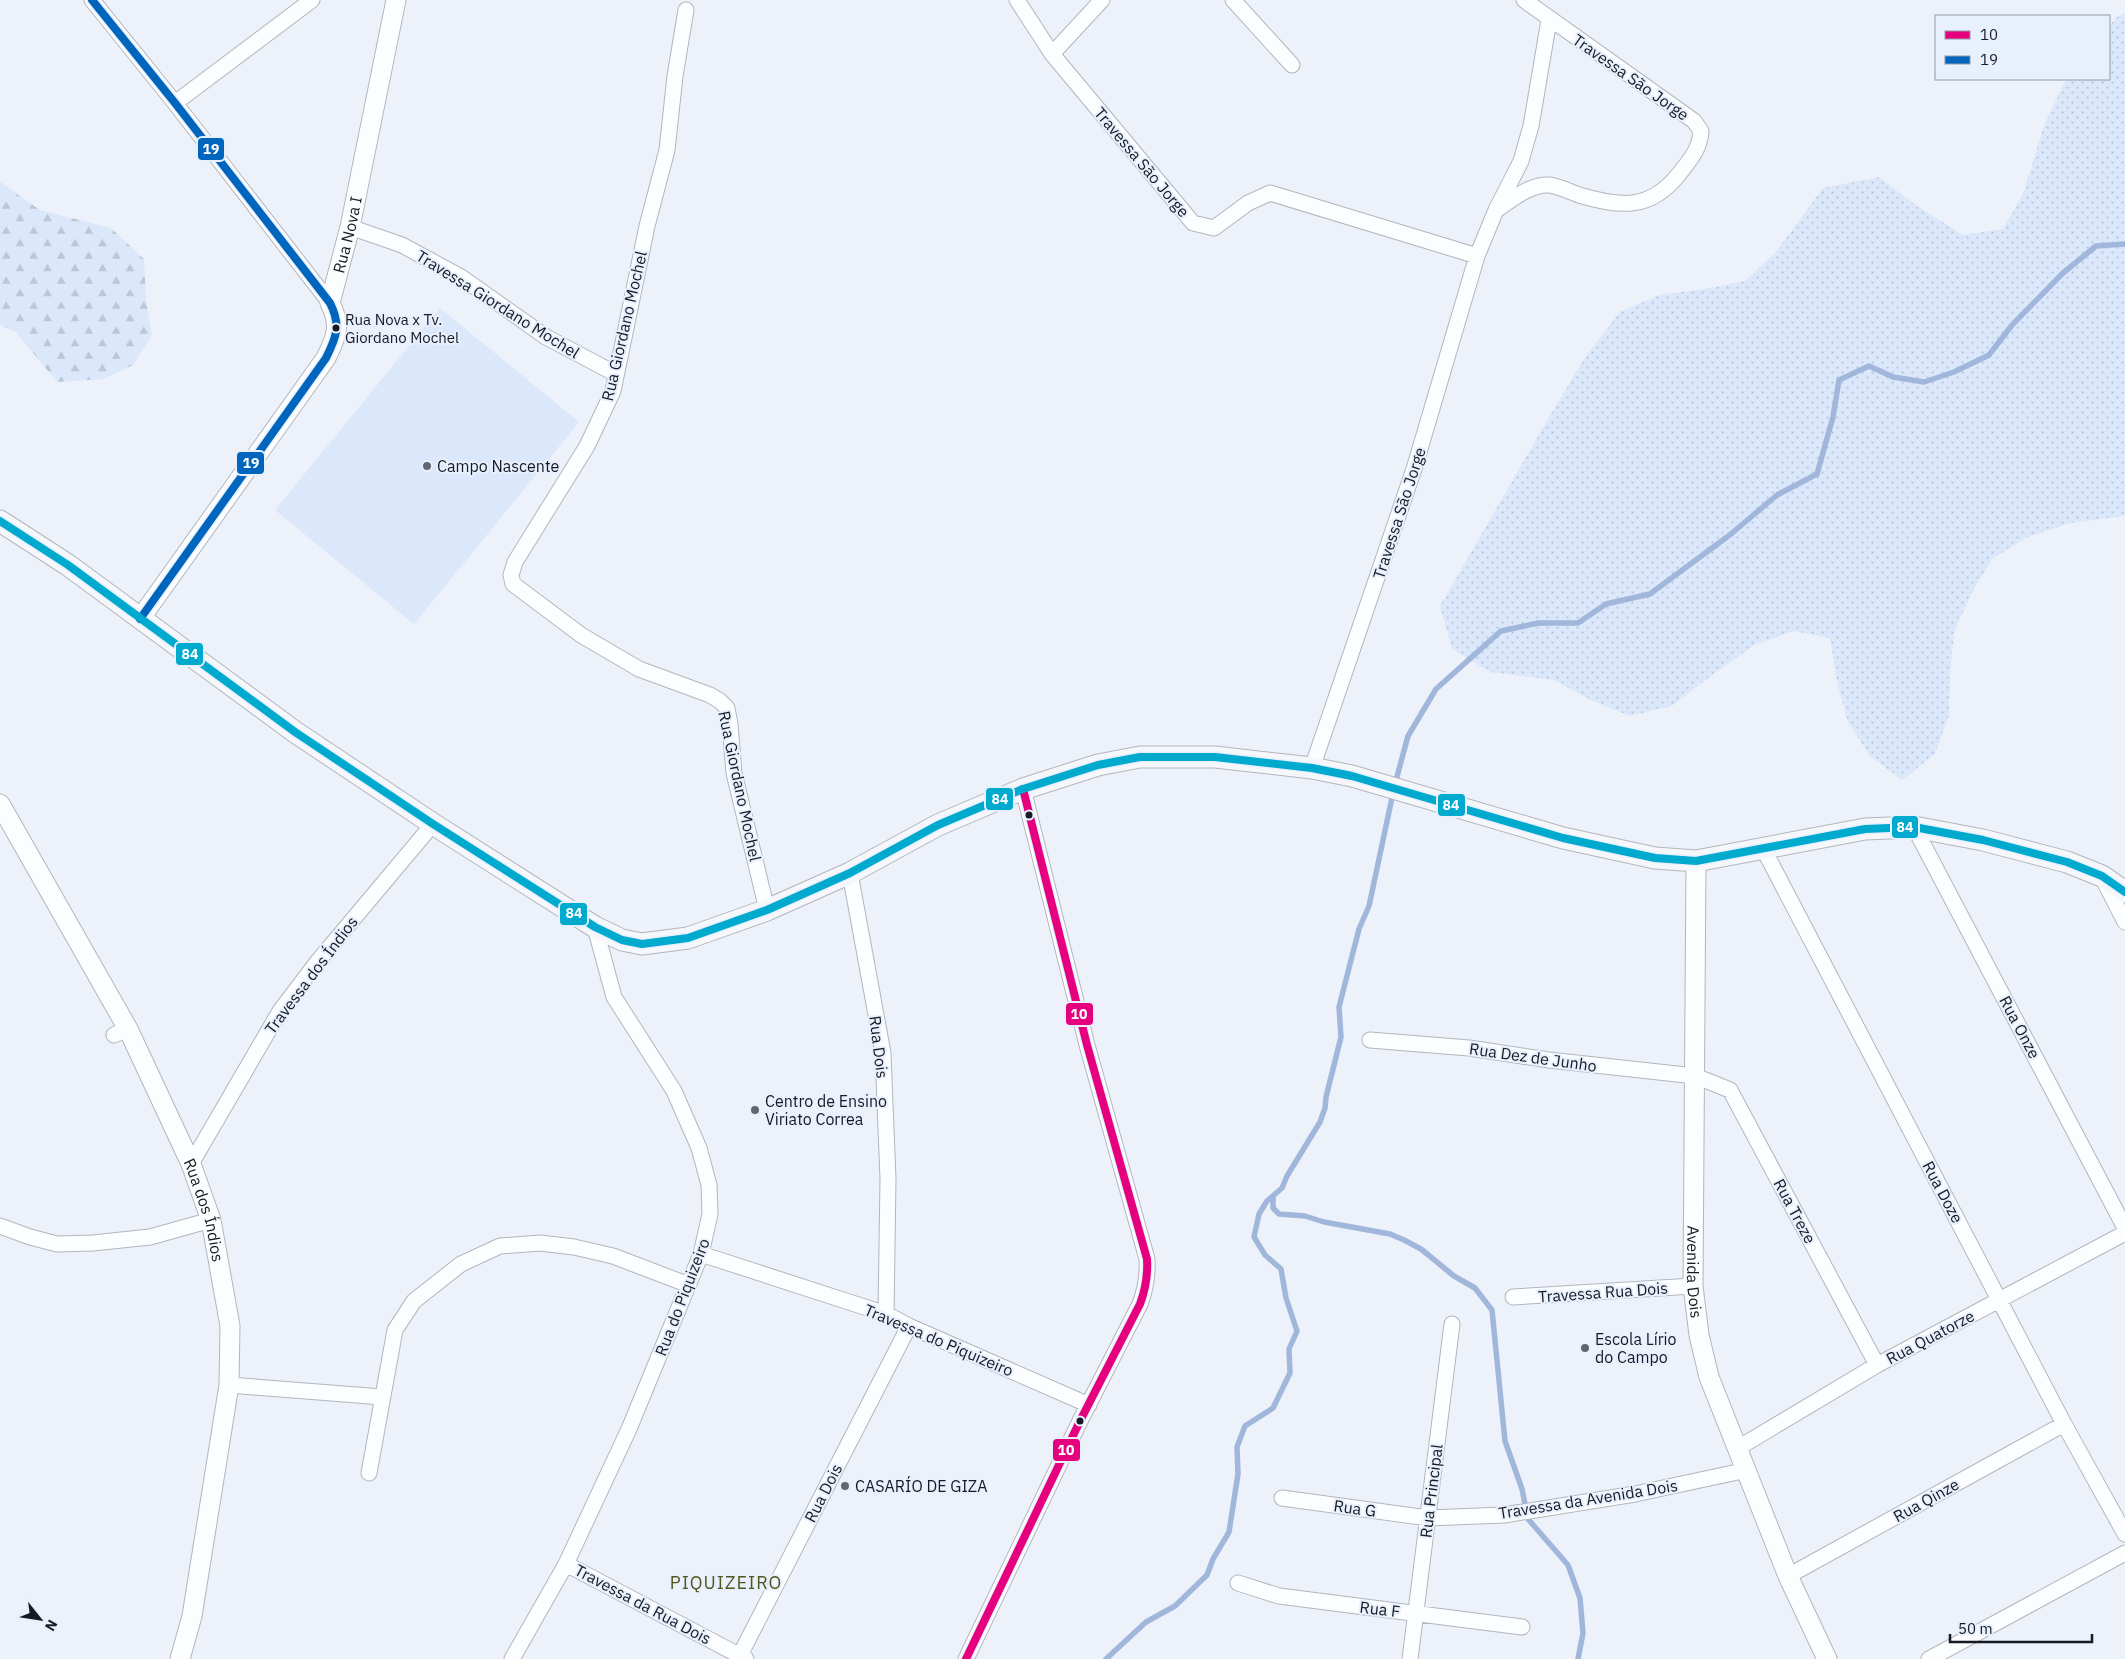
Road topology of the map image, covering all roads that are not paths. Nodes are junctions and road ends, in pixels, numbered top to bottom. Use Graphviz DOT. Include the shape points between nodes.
graph roads {
  1 [pos="92,0"];
  2 [pos="312,0"];
  3 [pos="396,0"];
  4 [pos="1017,0"];
  5 [pos="1102,0"];
  6 [pos="1234,0"];
  7 [pos="1528,1"];
  8 [pos="686,10"];
  9 [pos="1549,20"];
  10 [pos="1052,54"];
  11 [pos="1292,65"];
  12 [pos="175,102"];
  13 [pos="1496,210"];
  14 [pos="350,227"];
  15 [pos="1477,256"];
  16 [pos="330,303"];
  17 [pos="616,374"];
  18 [pos="0,521"];
  19 [pos="140,619"];
  20 [pos="1312,768"];
  21 [pos="1024,789"];
  22 [pos="0,804"];
  23 [pos="433,824"];
  24 [pos="1914,828"];
  25 [pos="1762,848"];
  26 [pos="1696,861"];
  27 [pos="850,873"];
  28 [pos="2102,876"];
  29 [pos="2125,892"];
  30 [pos="767,910"];
  31 [pos="2125,922"];
  32 [pos="594,927"];
  33 [pos="1370,1040"];
  34 [pos="1695,1076"];
  35 [pos="191,1164"];
  36 [pos="211,1220"];
  37 [pos="0,1226"];
  38 [pos="2125,1228"];
  39 [pos="2125,1233"];
  40 [pos="701,1254"];
  41 [pos="689,1285"];
  42 [pos="1693,1286"];
  43 [pos="1513,1297"];
  44 [pos="1999,1300"];
  45 [pos="886,1314"];
  46 [pos="1452,1324"];
  47 [pos="909,1326"];
  48 [pos="1878,1365"];
  49 [pos="229,1385"];
  50 [pos="382,1398"];
  51 [pos="1089,1405"];
  52 [pos="2064,1424"];
  53 [pos="1738,1448"];
  54 [pos="1746,1470"];
  55 [pos="369,1473"];
  56 [pos="1282,1498"];
  57 [pos="1428,1518"];
  58 [pos="2125,1534"];
  59 [pos="2125,1554"];
  60 [pos="566,1564"];
  61 [pos="1788,1576"];
  62 [pos="1238,1583"];
  63 [pos="1417,1614"];
  64 [pos="1522,1627"];
  65 [pos="741,1658"];
  66 [pos="180,1659"];
  67 [pos="512,1659"];
  68 [pos="966,1659"];
  69 [pos="1410,1659"];
  70 [pos="1827,1659"];
  71 [pos="1929,1659"];
  1 -- 12 [label="street"];
  2 -- 12 [label="street"];
  3 -- 14 [label="street, Rua Nova I"];
  4 -- 10 [label="street, Travessa São Jorge"];
  5 -- 10 [label="street"];
  6 -- 11 [label="street"];
  7 -- 9 [label="street, Travessa São Jorge"];
  8 -- 17 [label="street, Rua Giordano Mochel" via="667,150 647,226"];
  9 -- 13 [label="street, Travessa São Jorge" via="1531,126 1520,160"];
  9 -- 13 [label="street, Travessa São Jorge" via="1694,121 1701,131 1700,144 1664,190 1630,204 1611,204 1549,185 1531,189"];
  10 -- 15 [label="street, Travessa São Jorge" via="1193,223 1214,228 1248,203 1270,192"];
  12 -- 16 [label="street"];
  13 -- 15 [label="street, Travessa São Jorge"];
  14 -- 16 [label="street, Rua Nova I"];
  14 -- 17 [label="street, Travessa Giordano Mochel" via="402,245 461,277 546,337"];
  15 -- 20 [label="street, Travessa São Jorge" via="1414,469"];
  16 -- 19 [label="street" via="338,328 326,358"];
  17 -- 30 [label="street, Rua Giordano Mochel" via="613,391 587,446 515,562 511,575 513,584 581,635 640,669 710,695 727,708 734,773"];
  18 -- 19 [label="main road" via="68,565"];
  19 -- 23 [label="main road" via="295,732"];
  20 -- 21 [label="main road" via="1215,757 1140,757 1098,765"];
  20 -- 26 [label="main road" via="1572,840 1655,858"];
  21 -- 27 [label="main road" via="938,825"];
  21 -- 51 [label="street" via="1087,1045 1147,1258 1145,1291"];
  22 -- 35 [label="street, Rua dos Índios"];
  23 -- 32 [label="main road"];
  23 -- 35 [label="street, Travessa dos Índios" via="324,953 280,1011"];
  24 -- 25 [label="main road" via="1865,829"];
  24 -- 28 [label="main road" via="1984,840 2067,862"];
  24 -- 38 [label="street, Rua Onze"];
  25 -- 26 [label="main road"];
  25 -- 44 [label="street, Rua Doze"];
  26 -- 34 [label="street, Avenida Dois"];
  27 -- 30 [label="main road"];
  27 -- 45 [label="street, Rua Dois" via="883,1053 888,1180"];
  28 -- 29 [label="main road"];
  28 -- 31 [label="street"];
  30 -- 32 [label="main road" via="688,938 664,942 642,944 622,940"];
  32 -- 40 [label="street, Rua do Piquizeiro" via="614,997 674,1091 699,1148 709,1185 710,1214"];
  33 -- 34 [label="street, Rua Dez de Junho" via="1470,1048"];
  34 -- 42 [label="street, Avenida Dois"];
  34 -- 48 [label="street, Rua Treze" via="1730,1090"];
  35 -- 36 [label="street, Rua dos Índios"];
  36 -- 37 [label="street" via="150,1237 58,1244"];
  36 -- 49 [label="street, Rua dos Índios" via="230,1326"];
  39 -- 44 [label="street, Rua Quatorze"];
  40 -- 41 [label="street, Rua do Piquizeiro"];
  40 -- 45 [label="street, Travessa do Piquizeiro"];
  41 -- 50 [label="street" via="613,1256 574,1247 540,1243 500,1246 461,1264 414,1301 395,1330"];
  41 -- 60 [label="street, Rua do Piquizeiro" via="629,1429"];
  42 -- 43 [label="street, Travessa Rua Dois"];
  42 -- 53 [label="street, Avenida Dois" via="1703,1358"];
  44 -- 48 [label="street, Rua Quatorze"];
  44 -- 52 [label="street, Rua Doze"];
  45 -- 47 [label="street, Travessa do Piquizeiro"];
  46 -- 57 [label="street, Rua Principal"];
  47 -- 51 [label="street, Travessa do Piquizeiro"];
  47 -- 65 [label="street, Rua Dois"];
  48 -- 53 [label="street, Rua Quatorze"];
  49 -- 50 [label="street"];
  49 -- 66 [label="street, Rua dos Índios" via="192,1616"];
  50 -- 55 [label="street"];
  51 -- 68 [label="street"];
  52 -- 58 [label="street, Rua Doze"];
  52 -- 61 [label="street, Rua Qinze"];
  53 -- 54 [label="street, Avenida Dois"];
  54 -- 57 [label="street, Travessa da Avenida Dois" via="1635,1494 1514,1513"];
  54 -- 61 [label="street, Avenida Dois"];
  56 -- 57 [label="street, Rua G"];
  57 -- 63 [label="street, Rua Principal"];
  59 -- 71 [label="street"];
  60 -- 65 [label="street, Travessa da Rua Dois"];
  60 -- 67 [label="street, Rua do Piquizeiro"];
  61 -- 70 [label="street, Avenida Dois"];
  62 -- 63 [label="street, Rua F" via="1279,1596"];
  63 -- 64 [label="street, Rua F"];
  63 -- 69 [label="street, Rua Principal"];
}
